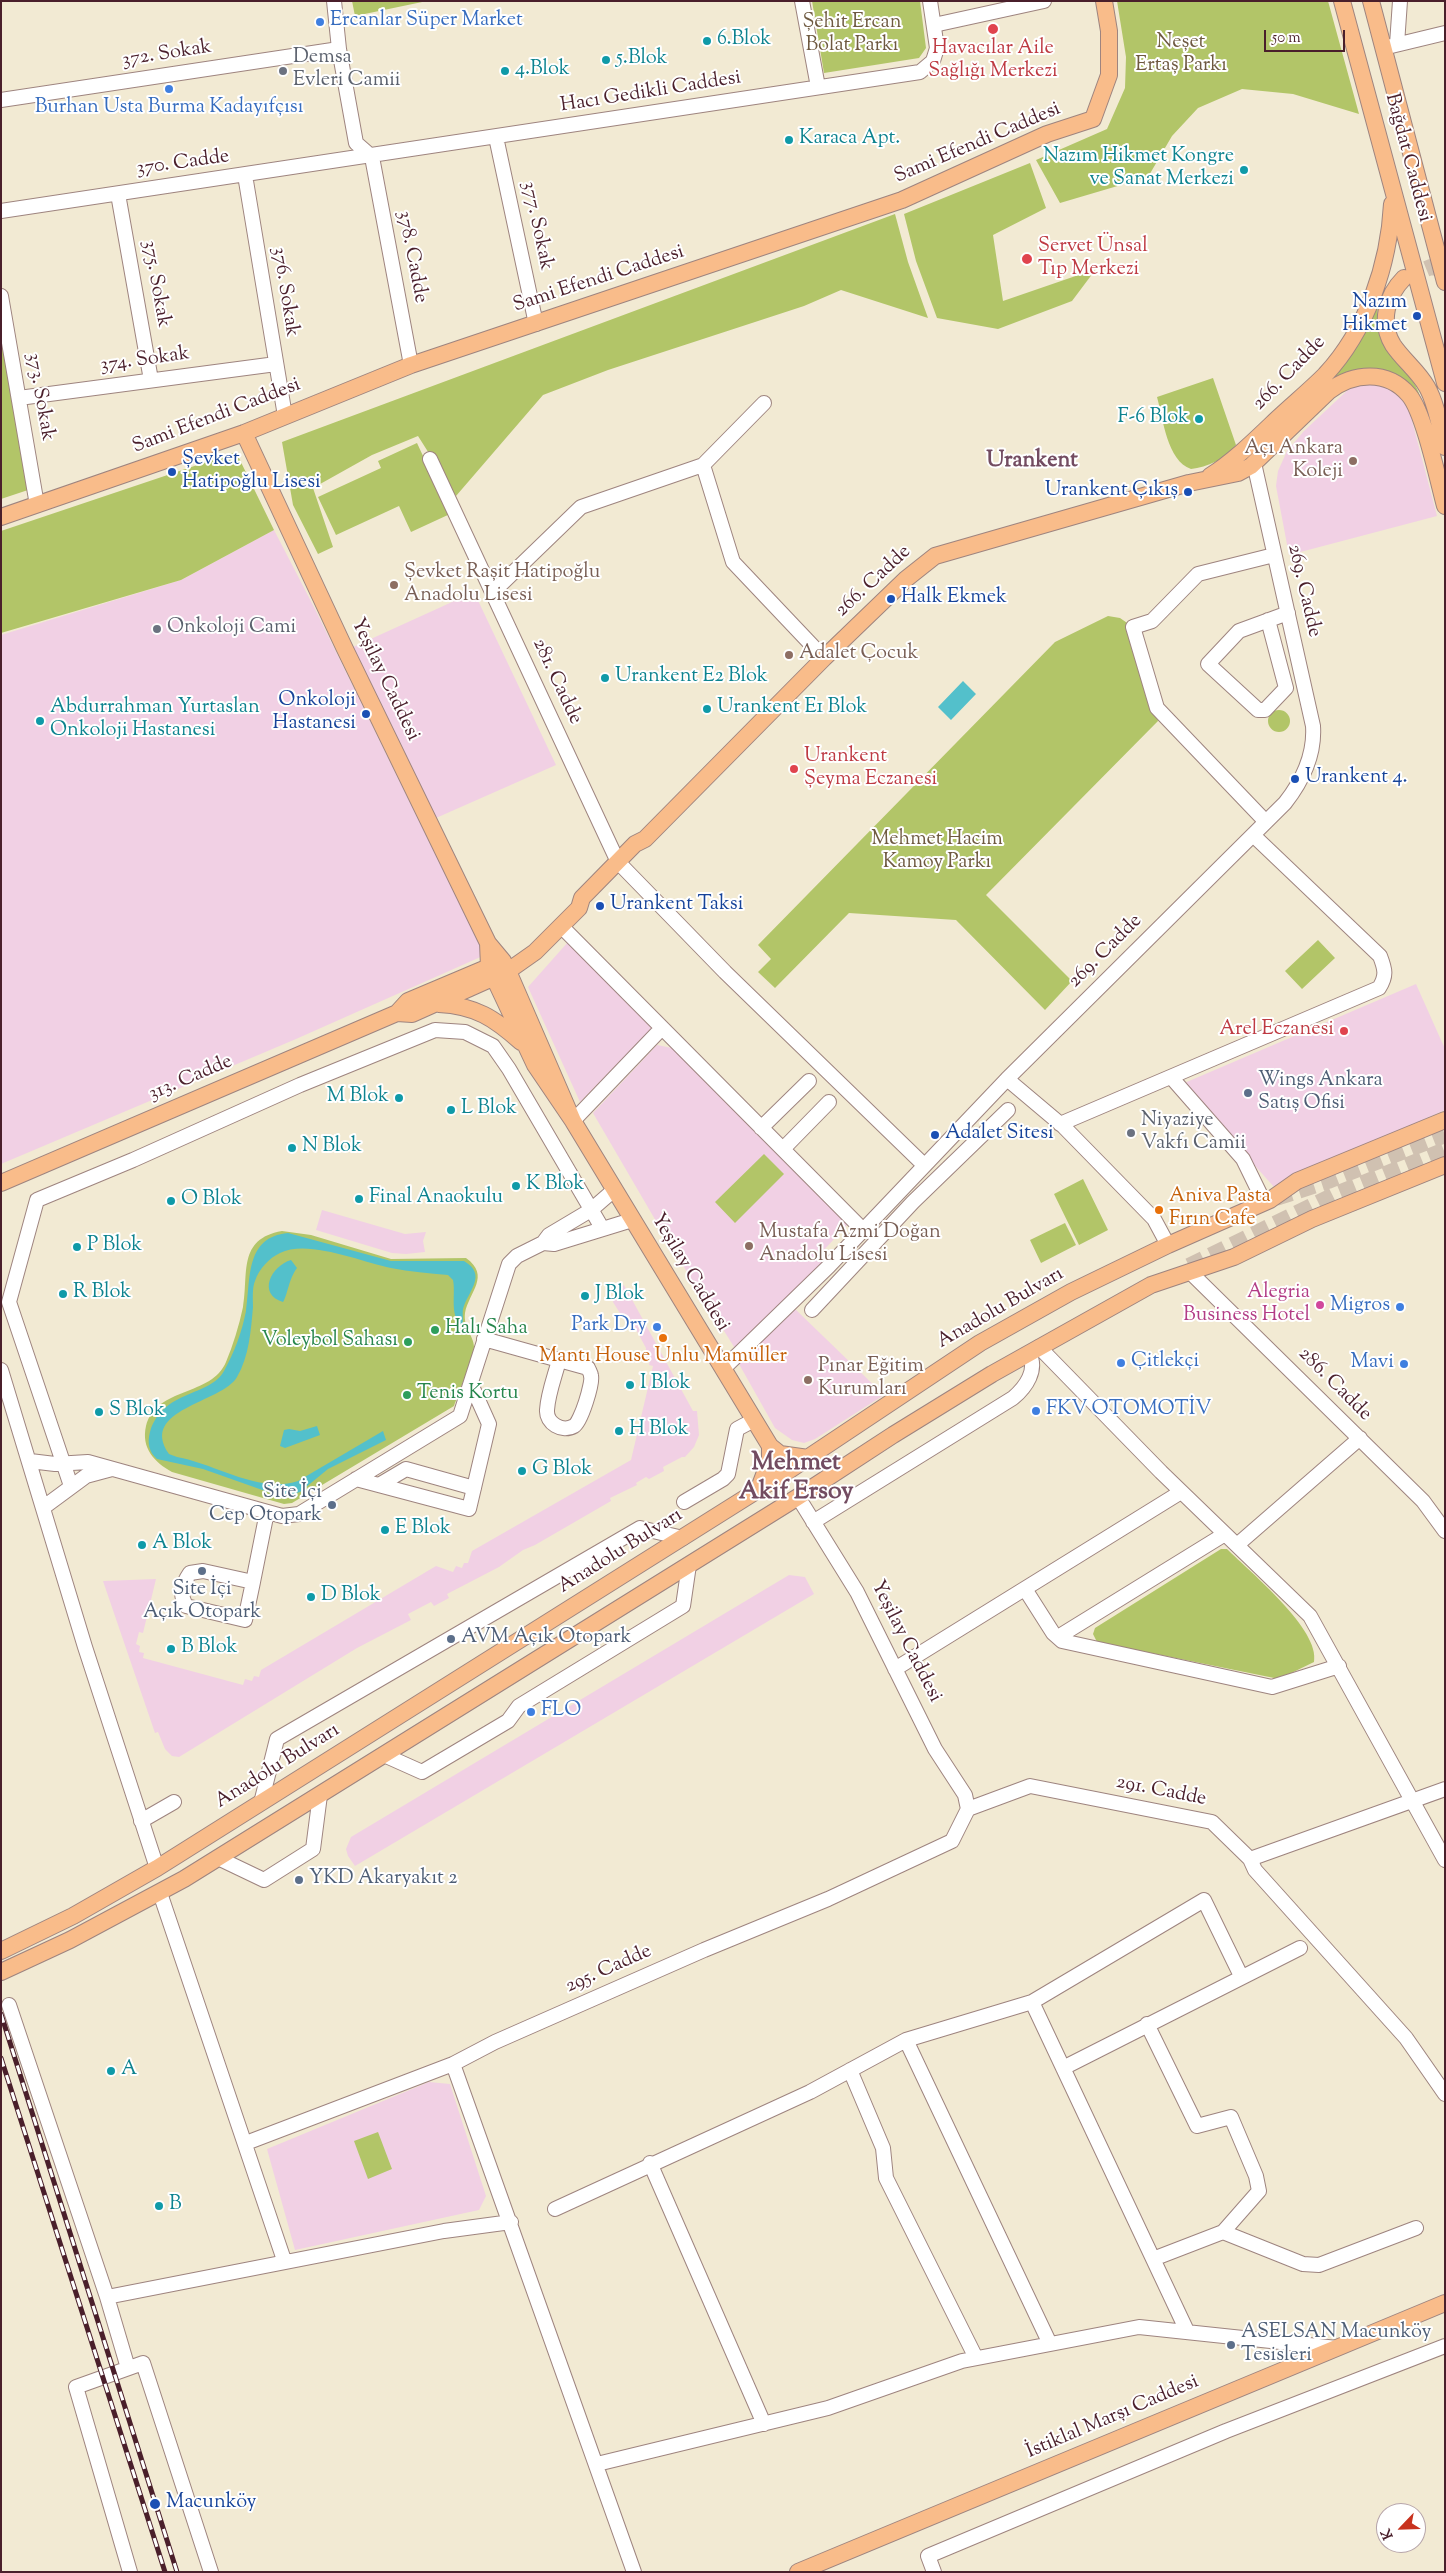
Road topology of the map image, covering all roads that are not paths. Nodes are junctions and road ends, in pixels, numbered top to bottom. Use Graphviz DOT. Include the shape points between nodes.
graph roads {
  1 [pos="334,1"];
  2 [pos="802,1"];
  3 [pos="930,1"];
  4 [pos="1044,1"];
  5 [pos="1104,1"];
  6 [pos="1342,1"];
  7 [pos="1371,1"];
  8 [pos="1400,1"];
  9 [pos="934,25"];
  10 [pos="1445,33"];
  11 [pos="1390,46"];
  12 [pos="339,49"];
  13 [pos="818,87"];
  14 [pos="1,100"];
  15 [pos="496,138"];
  16 [pos="372,157"];
  17 [pos="245,176"];
  18 [pos="1393,189"];
  19 [pos="118,194"];
  20 [pos="1,211"];
  21 [pos="1404,278"];
  22 [pos="1445,282"];
  23 [pos="1,296"];
  24 [pos="536,324"];
  25 [pos="276,364"];
  26 [pos="411,365"];
  27 [pos="151,380"];
  28 [pos="1445,383"];
  29 [pos="19,398"];
  30 [pos="764,403"];
  31 [pos="284,416"];
  32 [pos="244,433"];
  33 [pos="1445,447"];
  34 [pos="430,459"];
  35 [pos="1244,460"];
  36 [pos="703,465"];
  37 [pos="37,505"];
  38 [pos="1445,506"];
  39 [pos="1,517"];
  40 [pos="1274,555"];
  41 [pos="492,593"];
  42 [pos="1288,613"];
  43 [pos="1268,620"];
  44 [pos="824,658"];
  45 [pos="1266,822"];
  46 [pos="1253,835"];
  47 [pos="621,866"];
  48 [pos="561,926"];
  49 [pos="498,969"];
  50 [pos="437,1004"];
  51 [pos="397,1013"];
  52 [pos="662,1028"];
  53 [pos="526,1047"];
  54 [pos="1171,1077"];
  55 [pos="1007,1079"];
  56 [pos="809,1081"];
  57 [pos="829,1102"];
  58 [pos="1008,1110"];
  59 [pos="1445,1120"];
  60 [pos="573,1121"];
  61 [pos="1060,1124"];
  62 [pos="761,1128"];
  63 [pos="783,1149"];
  64 [pos="924,1165"];
  65 [pos="1445,1165"];
  66 [pos="1,1183"];
  67 [pos="614,1190"];
  68 [pos="901,1190"];
  69 [pos="1267,1201"];
  70 [pos="913,1202"];
  71 [pos="591,1210"];
  72 [pos="632,1220"];
  73 [pos="602,1228"];
  74 [pos="863,1230"];
  75 [pos="543,1243"];
  76 [pos="1168,1245"];
  77 [pos="1190,1272"];
  78 [pos="812,1310"];
  79 [pos="484,1339"];
  80 [pos="1034,1350"];
  81 [pos="558,1360"];
  82 [pos="723,1369"];
  83 [pos="1,1370"];
  84 [pos="471,1384"];
  85 [pos="754,1420"];
  86 [pos="1360,1438"];
  87 [pos="770,1446"];
  88 [pos="808,1458"];
  89 [pos="30,1461"];
  90 [pos="64,1464"];
  91 [pos="115,1468"];
  92 [pos="356,1479"];
  93 [pos="379,1485"];
  94 [pos="71,1486"];
  95 [pos="474,1488"];
  96 [pos="758,1491"];
  97 [pos="1181,1492"];
  98 [pos="798,1498"];
  99 [pos="684,1502"];
  100 [pos="44,1507"];
  101 [pos="267,1512"];
  102 [pos="813,1522"];
  103 [pos="1445,1531"];
  104 [pos="1225,1534"];
  105 [pos="683,1538"];
  106 [pos="1237,1545"];
  107 [pos="688,1565"];
  108 [pos="253,1582"];
  109 [pos="1025,1589"];
  110 [pos="1058,1637"];
  111 [pos="1339,1666"];
  112 [pos="895,1669"];
  113 [pos="384,1755"];
  114 [pos="1445,1789"];
  115 [pos="320,1795"];
  116 [pos="1414,1801"];
  117 [pos="174,1802"];
  118 [pos="261,1802"];
  119 [pos="968,1809"];
  120 [pos="141,1821"];
  121 [pos="218,1858"];
  122 [pos="1250,1859"];
  123 [pos="1445,1860"];
  124 [pos="157,1868"];
  125 [pos="160,1893"];
  126 [pos="1300,1948"];
  127 [pos="1,1951"];
  128 [pos="1,1972"];
  129 [pos="1241,1976"];
  130 [pos="1032,2002"];
  131 [pos="9,2005"];
  132 [pos="1147,2024"];
  133 [pos="906,2040"];
  134 [pos="453,2064"];
  135 [pos="1062,2068"];
  136 [pos="850,2070"];
  137 [pos="1439,2074"];
  138 [pos="1445,2094"];
  139 [pos="246,2144"];
  140 [pos="650,2163"];
  141 [pos="554,2209"];
  142 [pos="510,2222"];
  143 [pos="1416,2228"];
  144 [pos="1223,2232"];
  145 [pos="1153,2259"];
  146 [pos="284,2260"];
  147 [pos="107,2297"];
  148 [pos="1445,2304"];
  149 [pos="1187,2331"];
  150 [pos="1050,2344"];
  151 [pos="1445,2346"];
  152 [pos="1337,2348"];
  153 [pos="976,2358"];
  154 [pos="128,2368"];
  155 [pos="764,2424"];
  156 [pos="597,2464"];
  157 [pos="130,2572"];
  158 [pos="211,2572"];
  159 [pos="634,2572"];
  160 [pos="798,2572"];
  161 [pos="934,2572"];
  1 -- 12 [label="street"];
  2 -- 13 [label="street"];
  3 -- 9 [label="street"];
  4 -- 9 [label="street"];
  5 -- 24 [label="main road, Sami Efendi Caddesi" via="1109,31 1109,75 1094,119 1047,134 902,200"];
  6 -- 18 [label="main road, Bağdat Caddesi"];
  7 -- 11 [label="main road, Bağdat Caddesi"];
  8 -- 11 [label="street"];
  9 -- 13 [label="street, Hacı Gedikli Caddesi" via="937,48 933,61 920,72"];
  10 -- 11 [label="street"];
  11 -- 22 [label="main road, Bağdat Caddesi"];
  12 -- 14 [label="street, 372. Sokak"];
  12 -- 16 [label="street" via="356,143"];
  13 -- 15 [label="street, Hacı Gedikli Caddesi"];
  15 -- 16 [label="street, Hacı Gedikli Caddesi"];
  15 -- 24 [label="street, 377. Sokak"];
  16 -- 17 [label="street, 370. Cadde"];
  16 -- 26 [label="street, 378. Cadde"];
  17 -- 19 [label="street, 370. Cadde"];
  17 -- 25 [label="street, 376. Sokak"];
  18 -- 28 [label="main road, Bağdat Caddesi"];
  18 -- 35 [label="main road, 266. Cadde" via="1387,249 1373,292 1352,338 1325,374"];
  19 -- 20 [label="street, 370. Cadde"];
  19 -- 27 [label="street, 375. Sokak"];
  21 -- 33 [label="main road" via="1388,300 1388,333 1393,345 1427,387"];
  23 -- 29 [label="street, 373. Sokak"];
  24 -- 26 [label="main road, Sami Efendi Caddesi"];
  25 -- 27 [label="street, 374. Sokak"];
  25 -- 31 [label="street, 376. Sokak"];
  26 -- 31 [label="main road, Sami Efendi Caddesi"];
  27 -- 29 [label="street, 374. Sokak"];
  29 -- 37 [label="street, 373. Sokak"];
  30 -- 36 [label="street"];
  31 -- 32 [label="main road, Sami Efendi Caddesi"];
  32 -- 37 [label="main road, Sami Efendi Caddesi"];
  32 -- 49 [label="main road, Yeşilay Caddesi"];
  34 -- 41 [label="street, 281. Cadde"];
  35 -- 38 [label="main road, 266. Cadde" via="1340,383 1376,376 1399,386 1409,395 1420,419"];
  35 -- 40 [label="street, 269. Cadde" via="1258,483"];
  35 -- 44 [label="main road, 266. Cadde" via="1205,479 934,556"];
  36 -- 41 [label="street" via="580,507"];
  36 -- 44 [label="street" via="733,562"];
  37 -- 39 [label="main road, Sami Efendi Caddesi"];
  40 -- 42 [label="street, 269. Cadde"];
  40 -- 45 [label="street" via="1198,574 1152,620 1133,627 1157,708"];
  41 -- 47 [label="street, 281. Cadde"];
  42 -- 43 [label="street"];
  42 -- 45 [label="street, 269. Cadde" via="1314,736 1310,758 1295,790"];
  43 -- 43 [label="street" via="1239,631 1208,664 1258,710 1265,710 1286,688"];
  44 -- 47 [label="main road, 266. Cadde" via="645,839 635,844"];
  45 -- 46 [label="street, 269. Cadde"];
  46 -- 54 [label="street" via="1380,956 1385,969 1384,980 1379,988"];
  46 -- 55 [label="street, 269. Cadde"];
  47 -- 48 [label="main road, 266. Cadde" via="590,906 579,908"];
  47 -- 64 [label="street, 281. Cadde"];
  48 -- 49 [label="main road, 266. Cadde" via="524,960"];
  48 -- 52 [label="street"];
  49 -- 50 [label="main road, 313. Cadde"];
  49 -- 51 [label="main road, 313. Cadde" via="408,1001"];
  49 -- 53 [label="main road, Yeşilay Caddesi"];
  49 -- 60 [label="main road, Yeşilay Caddesi"];
  50 -- 51 [label="main road, 313. Cadde" via="412,1014"];
  50 -- 53 [label="main road" via="478,1011 495,1020"];
  51 -- 66 [label="main road, 313. Cadde"];
  52 -- 60 [label="street"];
  52 -- 62 [label="street"];
  53 -- 60 [label="main road, Yeşilay Caddesi" via="545,1083"];
  54 -- 61 [label="street"];
  54 -- 69 [label="street" via="1243,1158"];
  55 -- 61 [label="street"];
  55 -- 64 [label="street, 269. Cadde"];
  56 -- 62 [label="street"];
  57 -- 63 [label="street"];
  58 -- 70 [label="street"];
  59 -- 69 [label="main road, Anadolu Bulvarı" via="1297,1181"];
  60 -- 67 [label="main road, Yeşilay Caddesi"];
  61 -- 76 [label="street" via="1154,1219"];
  62 -- 63 [label="street"];
  63 -- 74 [label="street"];
  64 -- 68 [label="street, 269. Cadde"];
  65 -- 77 [label="main road" via="1312,1219 1234,1257"];
  67 -- 71 [label="street"];
  67 -- 72 [label="main road, Yeşilay Caddesi"];
  68 -- 70 [label="street"];
  68 -- 74 [label="street, 269. Cadde"];
  69 -- 76 [label="main road, Anadolu Bulvarı"];
  70 -- 78 [label="street"];
  71 -- 73 [label="street"];
  71 -- 75 [label="street" via="549,1235"];
  71 -- 90 [label="street" via="493,1046 465,1032 436,1030 300,1085 38,1200 9,1302"];
  72 -- 73 [label="street"];
  72 -- 82 [label="main road, Yeşilay Caddesi"];
  73 -- 75 [label="street" via="554,1244"];
  74 -- 82 [label="street, 269. Cadde"];
  75 -- 79 [label="street" via="517,1256 509,1264"];
  76 -- 88 [label="main road, Anadolu Bulvarı" via="1071,1292 980,1343"];
  77 -- 80 [label="main road" via="1152,1285"];
  77 -- 86 [label="street, 286. Cadde"];
  79 -- 81 [label="street"];
  79 -- 84 [label="street"];
  80 -- 97 [label="street"];
  80 -- 98 [label="main road" via="893,1435"];
  80 -- 102 [label="street" via="1031,1373 1023,1388 1012,1398"];
  81 -- 81 [label="street" via="547,1411 548,1420 553,1425 565,1428 574,1426 580,1419 592,1377 588,1368"];
  82 -- 85 [label="main road, Yeşilay Caddesi"];
  83 -- 89 [label="street"];
  84 -- 92 [label="street" via="460,1416"];
  84 -- 95 [label="street" via="489,1424"];
  85 -- 87 [label="main road, Yeşilay Caddesi"];
  85 -- 99 [label="street" via="737,1429 728,1474"];
  86 -- 103 [label="street, 286. Cadde" via="1423,1501"];
  86 -- 106 [label="street"];
  87 -- 88 [label="main road" via="780,1454"];
  87 -- 96 [label="main road" via="770,1459"];
  88 -- 96 [label="main road, Anadolu Bulvarı"];
  89 -- 90 [label="street"];
  89 -- 100 [label="street"];
  90 -- 91 [label="street" via="88,1462"];
  90 -- 94 [label="street"];
  91 -- 94 [label="street" via="86,1476"];
  91 -- 101 [label="street"];
  92 -- 93 [label="street"];
  92 -- 101 [label="street" via="299,1514 282,1516"];
  93 -- 95 [label="street" via="406,1469"];
  93 -- 95 [label="street" via="469,1509"];
  94 -- 100 [label="street"];
  96 -- 105 [label="main road, Anadolu Bulvarı"];
  97 -- 104 [label="street"];
  97 -- 109 [label="street"];
  98 -- 102 [label="street, Yeşilay Caddesi"];
  98 -- 107 [label="main road"];
  100 -- 120 [label="street"];
  101 -- 108 [label="street"];
  102 -- 112 [label="street, Yeşilay Caddesi" via="857,1592"];
  104 -- 106 [label="street"];
  104 -- 110 [label="street"];
  105 -- 118 [label="main road, Anadolu Bulvarı"];
  105 -- 118 [label="street" via="640,1528 277,1739"];
  106 -- 111 [label="street" via="1310,1616"];
  107 -- 113 [label="main road"];
  107 -- 113 [label="street" via="683,1606 519,1706 508,1721 422,1772"];
  108 -- 108 [label="street" via="203,1571 190,1574 183,1583 181,1597 186,1606 245,1620"];
  109 -- 110 [label="street"];
  109 -- 112 [label="street"];
  110 -- 111 [label="street" via="1062,1641 1272,1687"];
  111 -- 116 [label="street"];
  112 -- 119 [label="street, Yeşilay Caddesi" via="935,1749 965,1795"];
  113 -- 115 [label="main road"];
  114 -- 116 [label="street"];
  115 -- 121 [label="main road"];
  115 -- 121 [label="street" via="313,1849 264,1880"];
  116 -- 122 [label="street"];
  116 -- 123 [label="street"];
  117 -- 120 [label="street"];
  118 -- 124 [label="main road, Anadolu Bulvarı"];
  119 -- 122 [label="street, 291. Cadde" via="1030,1786 1212,1822"];
  119 -- 134 [label="street, 295. Cadde" via="952,1841 828,1899 495,2042"];
  120 -- 124 [label="street"];
  121 -- 125 [label="main road"];
  122 -- 137 [label="street, 291. Cadde" via="1255,1870"];
  124 -- 127 [label="main road, Anadolu Bulvarı" via="73,1916"];
  125 -- 128 [label="main road"];
  125 -- 139 [label="street"];
  126 -- 129 [label="street"];
  129 -- 130 [label="street" via="1204,1900"];
  129 -- 132 [label="street"];
  130 -- 133 [label="street"];
  130 -- 135 [label="street"];
  131 -- 147 [label="street"];
  132 -- 135 [label="street"];
  132 -- 144 [label="street" via="1197,2126 1231,2117 1256,2176 1259,2191"];
  133 -- 136 [label="street"];
  133 -- 150 [label="street"];
  134 -- 139 [label="street, 295. Cadde"];
  134 -- 142 [label="street"];
  135 -- 145 [label="street"];
  136 -- 140 [label="street" via="810,2092"];
  136 -- 153 [label="street" via="883,2148 886,2178"];
  137 -- 138 [label="street, 291. Cadde"];
  139 -- 146 [label="street"];
  140 -- 141 [label="street"];
  140 -- 155 [label="street"];
  142 -- 146 [label="street"];
  142 -- 156 [label="street"];
  143 -- 144 [label="street" via="1319,2265 1310,2265"];
  144 -- 145 [label="street"];
  145 -- 149 [label="street"];
  146 -- 147 [label="street"];
  147 -- 154 [label="street"];
  148 -- 152 [label="main road, İstiklal Marşı Caddesi"];
  149 -- 150 [label="street" via="1139,2327"];
  149 -- 152 [label="street"];
  150 -- 153 [label="street"];
  151 -- 161 [label="street" via="1226,2431 928,2556"];
  152 -- 160 [label="main road, İstiklal Marşı Caddesi"];
  153 -- 155 [label="street" via="828,2408"];
  154 -- 157 [label="street" via="76,2387"];
  154 -- 158 [label="street" via="143,2363"];
  155 -- 156 [label="street"];
  156 -- 159 [label="street"];
}
